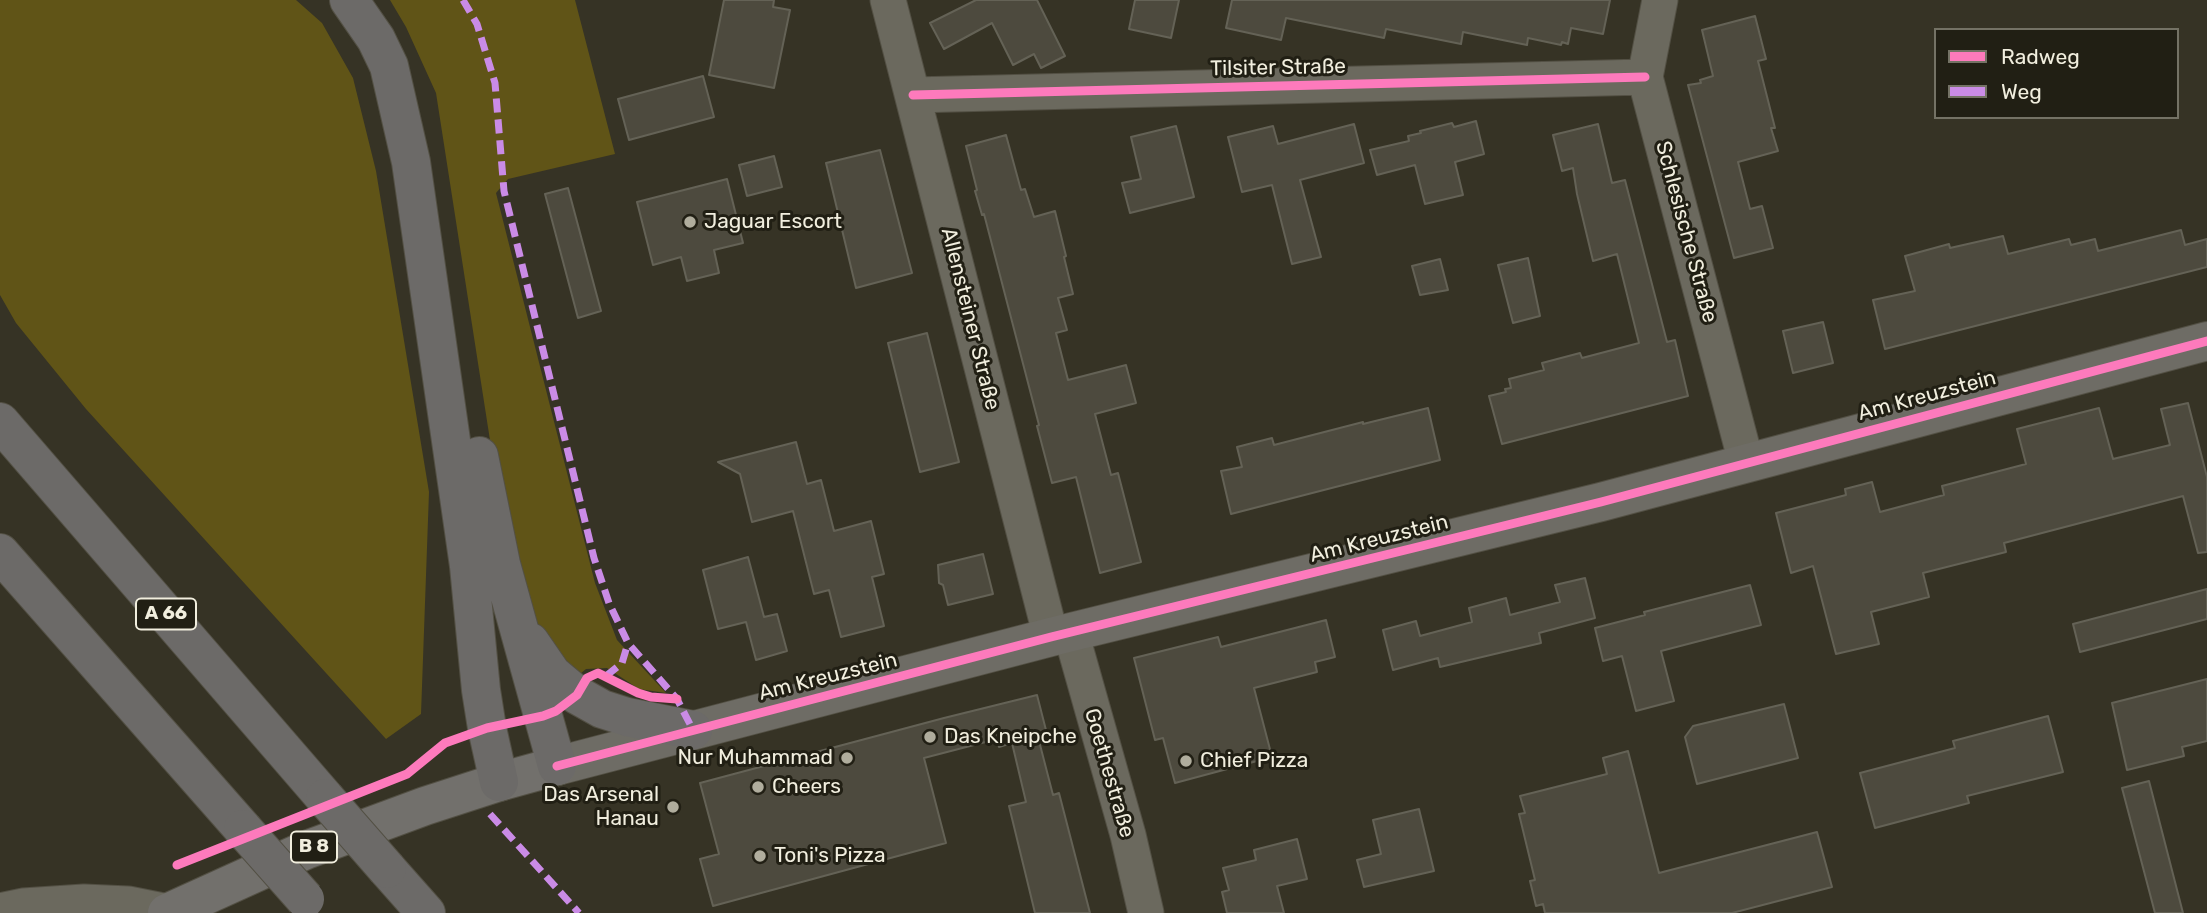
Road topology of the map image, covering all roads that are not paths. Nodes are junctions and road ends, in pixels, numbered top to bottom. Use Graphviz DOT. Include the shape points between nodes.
graph roads {
  1 [pos="349,0"];
  2 [pos="372,0"];
  3 [pos="888,0"];
  4 [pos="1660,0"];
  5 [pos="1645,77"];
  6 [pos="913,94"];
  7 [pos="2207,341"];
  8 [pos="2,422"];
  9 [pos="1745,462"];
  10 [pos="0,553"];
  11 [pos="514,612"];
  12 [pos="1061,635"];
  13 [pos="693,730"];
  14 [pos="557,766"];
  15 [pos="499,782"];
  16 [pos="312,906"];
  17 [pos="0,911"];
  18 [pos="168,913"];
  19 [pos="426,913"];
  20 [pos="1146,913"];
  1 -- 15 [label="highway" via="389,66 411,162 469,566 486,728"];
  2 -- 11 [label="highway" via="390,27 419,112 488,507"];
  3 -- 6 [label="street, Allensteiner Straße"];
  4 -- 5 [label="street, Schlesische Straße"];
  5 -- 6 [label="street, Tilsiter Straße"];
  5 -- 9 [label="street, Schlesische Straße"];
  6 -- 12 [label="street, Allensteiner Straße"];
  7 -- 9 [label="street, Am Kreuzstein"];
  8 -- 19 [label="highway, A 66, bridge"];
  9 -- 12 [label="street, Am Kreuzstein"];
  10 -- 16 [label="highway, bridge"];
  11 -- 13 [label="highway" via="552,674 577,695 627,717"];
  11 -- 14 [label="highway"];
  12 -- 13 [label="street, Am Kreuzstein"];
  12 -- 20 [label="street, Goethestraße" via="1128,835"];
  13 -- 14 [label="street, Am Kreuzstein"];
  14 -- 15 [label="main road, Am Kreuzstein / B 8"];
  15 -- 18 [label="main road, Am Kreuzstein / B 8" via="306,850"];
  17 -- 18 [label="street" via="84,902 128,904"];
}
